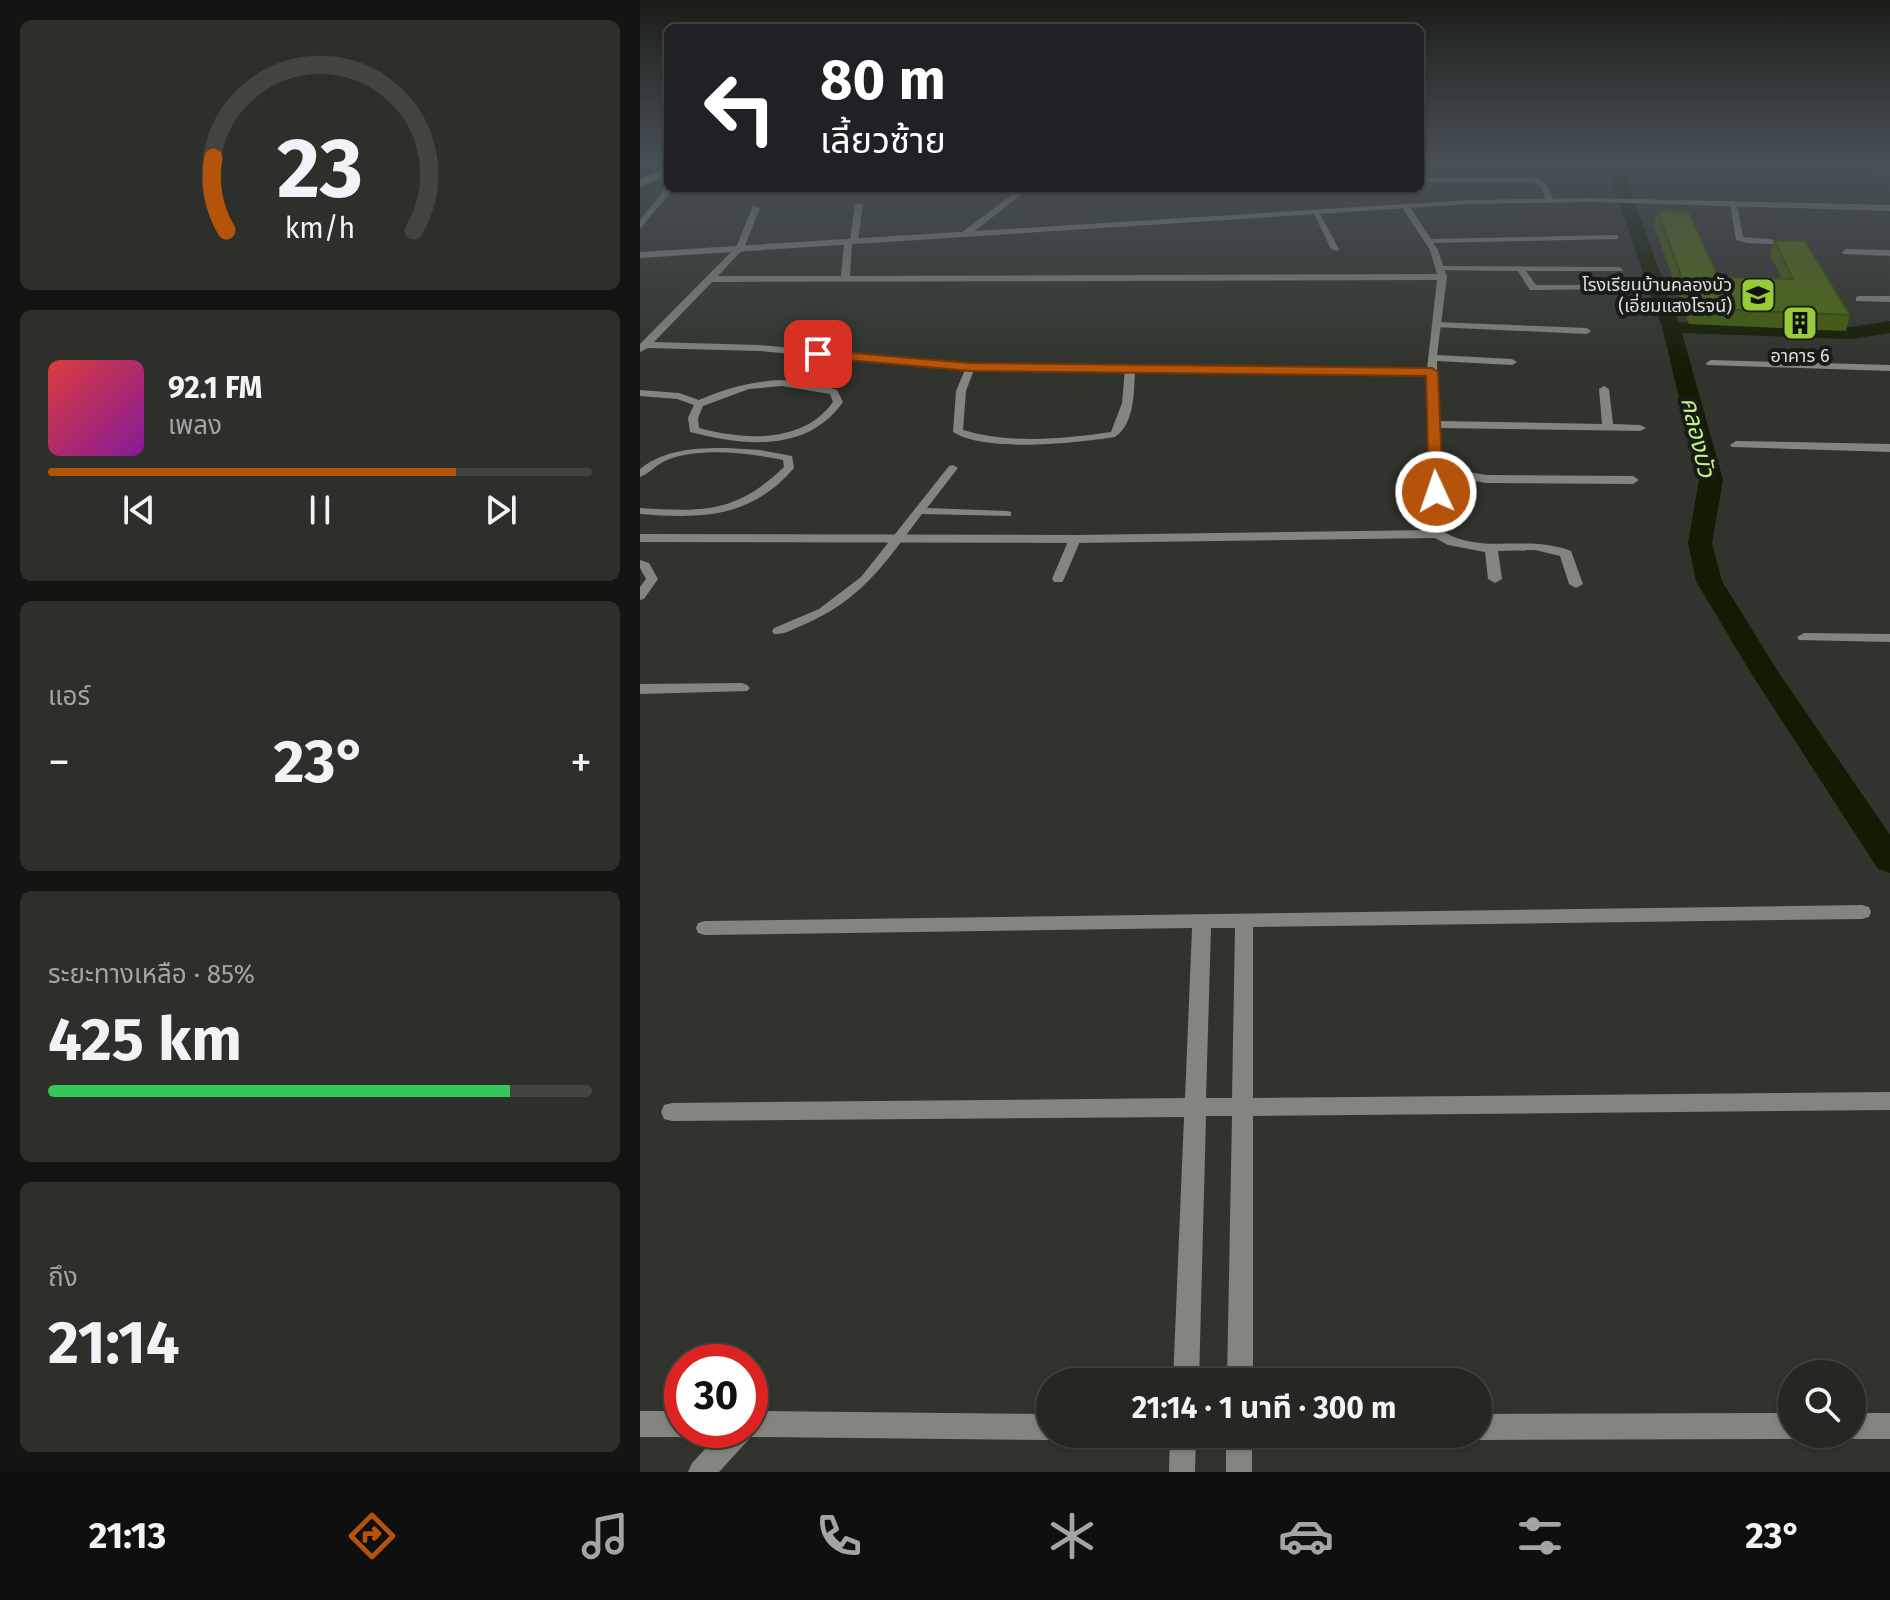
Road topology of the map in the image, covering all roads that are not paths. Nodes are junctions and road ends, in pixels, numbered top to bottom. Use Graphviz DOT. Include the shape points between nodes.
graph roads {
  1 [pos="748,229"];
  2 [pos="854,229"];
  3 [pos="972,229"];
  4 [pos="1060,229"];
  5 [pos="1324,229"];
  6 [pos="1421,229"];
  7 [pos="1737,229"];
  8 [pos="964,235"];
  9 [pos="1615,237"];
  10 [pos="851,241"];
  11 [pos="1430,241"];
  12 [pos="1796,243"];
  13 [pos="740,248"];
  14 [pos="1335,249"];
  15 [pos="1846,252"];
  16 [pos="1890,253"];
  17 [pos="640,255"];
  18 [pos="1521,269"];
  19 [pos="1619,269"];
  20 [pos="1441,272"];
  21 [pos="708,279"];
  22 [pos="845,279"];
  23 [pos="1618,287"];
  24 [pos="1859,299"];
  25 [pos="1890,299"];
  26 [pos="1437,325"];
  27 [pos="1587,331"];
  28 [pos="643,348"];
  29 [pos="1432,358"];
  30 [pos="1512,362"];
  31 [pos="1711,363"];
  32 [pos="970,367"];
  33 [pos="1890,368"];
  34 [pos="1130,369"];
  35 [pos="1432,372"];
  36 [pos="1604,389"];
  37 [pos="640,393"];
  38 [pos="699,404"];
  39 [pos="1432,424"];
  40 [pos="1608,427"];
  41 [pos="1640,428"];
  42 [pos="1736,445"];
  43 [pos="1890,448"];
  44 [pos="953,468"];
  45 [pos="1434,470"];
  46 [pos="640,474"];
  47 [pos="1633,480"];
  48 [pos="640,511"];
  49 [pos="919,511"];
  50 [pos="1007,514"];
  51 [pos="1438,534"];
  52 [pos="640,538"];
  53 [pos="897,539"];
  54 [pos="1075,539"];
  55 [pos="1491,547"];
  56 [pos="640,564"];
  57 [pos="1058,579"];
  58 [pos="1495,579"];
  59 [pos="1576,584"];
  60 [pos="640,596"];
  61 [pos="778,631"];
  62 [pos="1804,637"];
  63 [pos="1890,638"];
  64 [pos="742,688"];
  65 [pos="640,689"];
  66 [pos="1862,912"];
  67 [pos="1202,921"];
  68 [pos="1244,921"];
  69 [pos="705,928"];
  70 [pos="1890,1101"];
  71 [pos="1241,1108"];
  72 [pos="1196,1110"];
  73 [pos="672,1112"];
  74 [pos="1187,1368"];
  75 [pos="1240,1368"];
  76 [pos="640,1424"];
  77 [pos="664,1424"];
  78 [pos="768,1424"];
  79 [pos="1778,1426"];
  80 [pos="1866,1426"];
  81 [pos="1890,1426"];
  82 [pos="1036,1427"];
  83 [pos="1492,1427"];
  84 [pos="724,1448"];
  85 [pos="1183,1448"];
  86 [pos="1239,1448"];
  87 [pos="701,1472"];
  88 [pos="1182,1472"];
  89 [pos="1239,1472"];
  1 -- 13 [label="street"];
  2 -- 10 [label="street"];
  3 -- 8 [label="street"];
  4 -- 8 [label="street"];
  5 -- 14 [label="lane"];
  6 -- 11 [label="street"];
  7 -- 12 [label="lane" via="1739,238 1747,241"];
  8 -- 10 [label="street"];
  9 -- 11 [label="lane"];
  10 -- 13 [label="street"];
  10 -- 22 [label="street"];
  11 -- 20 [label="street"];
  13 -- 17 [label="street"];
  13 -- 21 [label="street"];
  15 -- 16 [label="street"];
  18 -- 19 [label="lane"];
  18 -- 20 [label="lane"];
  18 -- 23 [label="lane" via="1533,288"];
  20 -- 22 [label="street"];
  20 -- 26 [label="street"];
  21 -- 22 [label="street"];
  21 -- 28 [label="street"];
  24 -- 25 [label="street"];
  26 -- 27 [label="lane"];
  26 -- 29 [label="street"];
  28 -- 32 [label="street" via="760,348"];
  29 -- 30 [label="street"];
  29 -- 35 [label="street"];
  31 -- 33 [label="street"];
  32 -- 34 [label="street"];
  32 -- 34 [label="lane" via="959,402 958,432 973,438 1021,439 1115,434 1128,404"];
  34 -- 35 [label="street"];
  35 -- 39 [label="street"];
  36 -- 40 [label="street"];
  37 -- 38 [label="lane" via="679,396"];
  38 -- 38 [label="lane" via="751,384 783,382 834,392 838,402 813,428 745,438 694,430"];
  39 -- 40 [label="street"];
  39 -- 45 [label="street"];
  40 -- 41 [label="street"];
  42 -- 43 [label="street"];
  44 -- 49 [label="lane"];
  45 -- 47 [label="street" via="1486,479"];
  45 -- 51 [label="street"];
  46 -- 48 [label="lane" via="666,457 688,452 769,453 788,458 789,468 773,486 740,507 703,514"];
  49 -- 50 [label="lane"];
  49 -- 53 [label="lane"];
  51 -- 54 [label="street"];
  51 -- 55 [label="street" via="1457,545"];
  52 -- 53 [label="street"];
  53 -- 54 [label="street"];
  53 -- 61 [label="lane" via="847,596"];
  54 -- 57 [label="lane"];
  55 -- 58 [label="street"];
  55 -- 59 [label="street" via="1556,549 1566,554"];
  56 -- 60 [label="lane" via="652,579"];
  62 -- 63 [label="street"];
  64 -- 65 [label="street"];
  66 -- 68 [label="street"];
  67 -- 68 [label="street"];
  67 -- 69 [label="street"];
  67 -- 72 [label="street"];
  68 -- 71 [label="street"];
  70 -- 71 [label="street"];
  71 -- 72 [label="street"];
  71 -- 75 [label="street"];
  72 -- 73 [label="street"];
  72 -- 74 [label="street"];
  76 -- 77 [label="street"];
  78 -- 82 [label="street"];
  79 -- 83 [label="street"];
  80 -- 81 [label="street"];
  84 -- 87 [label="street"];
  85 -- 88 [label="street"];
  86 -- 89 [label="street"];
}
